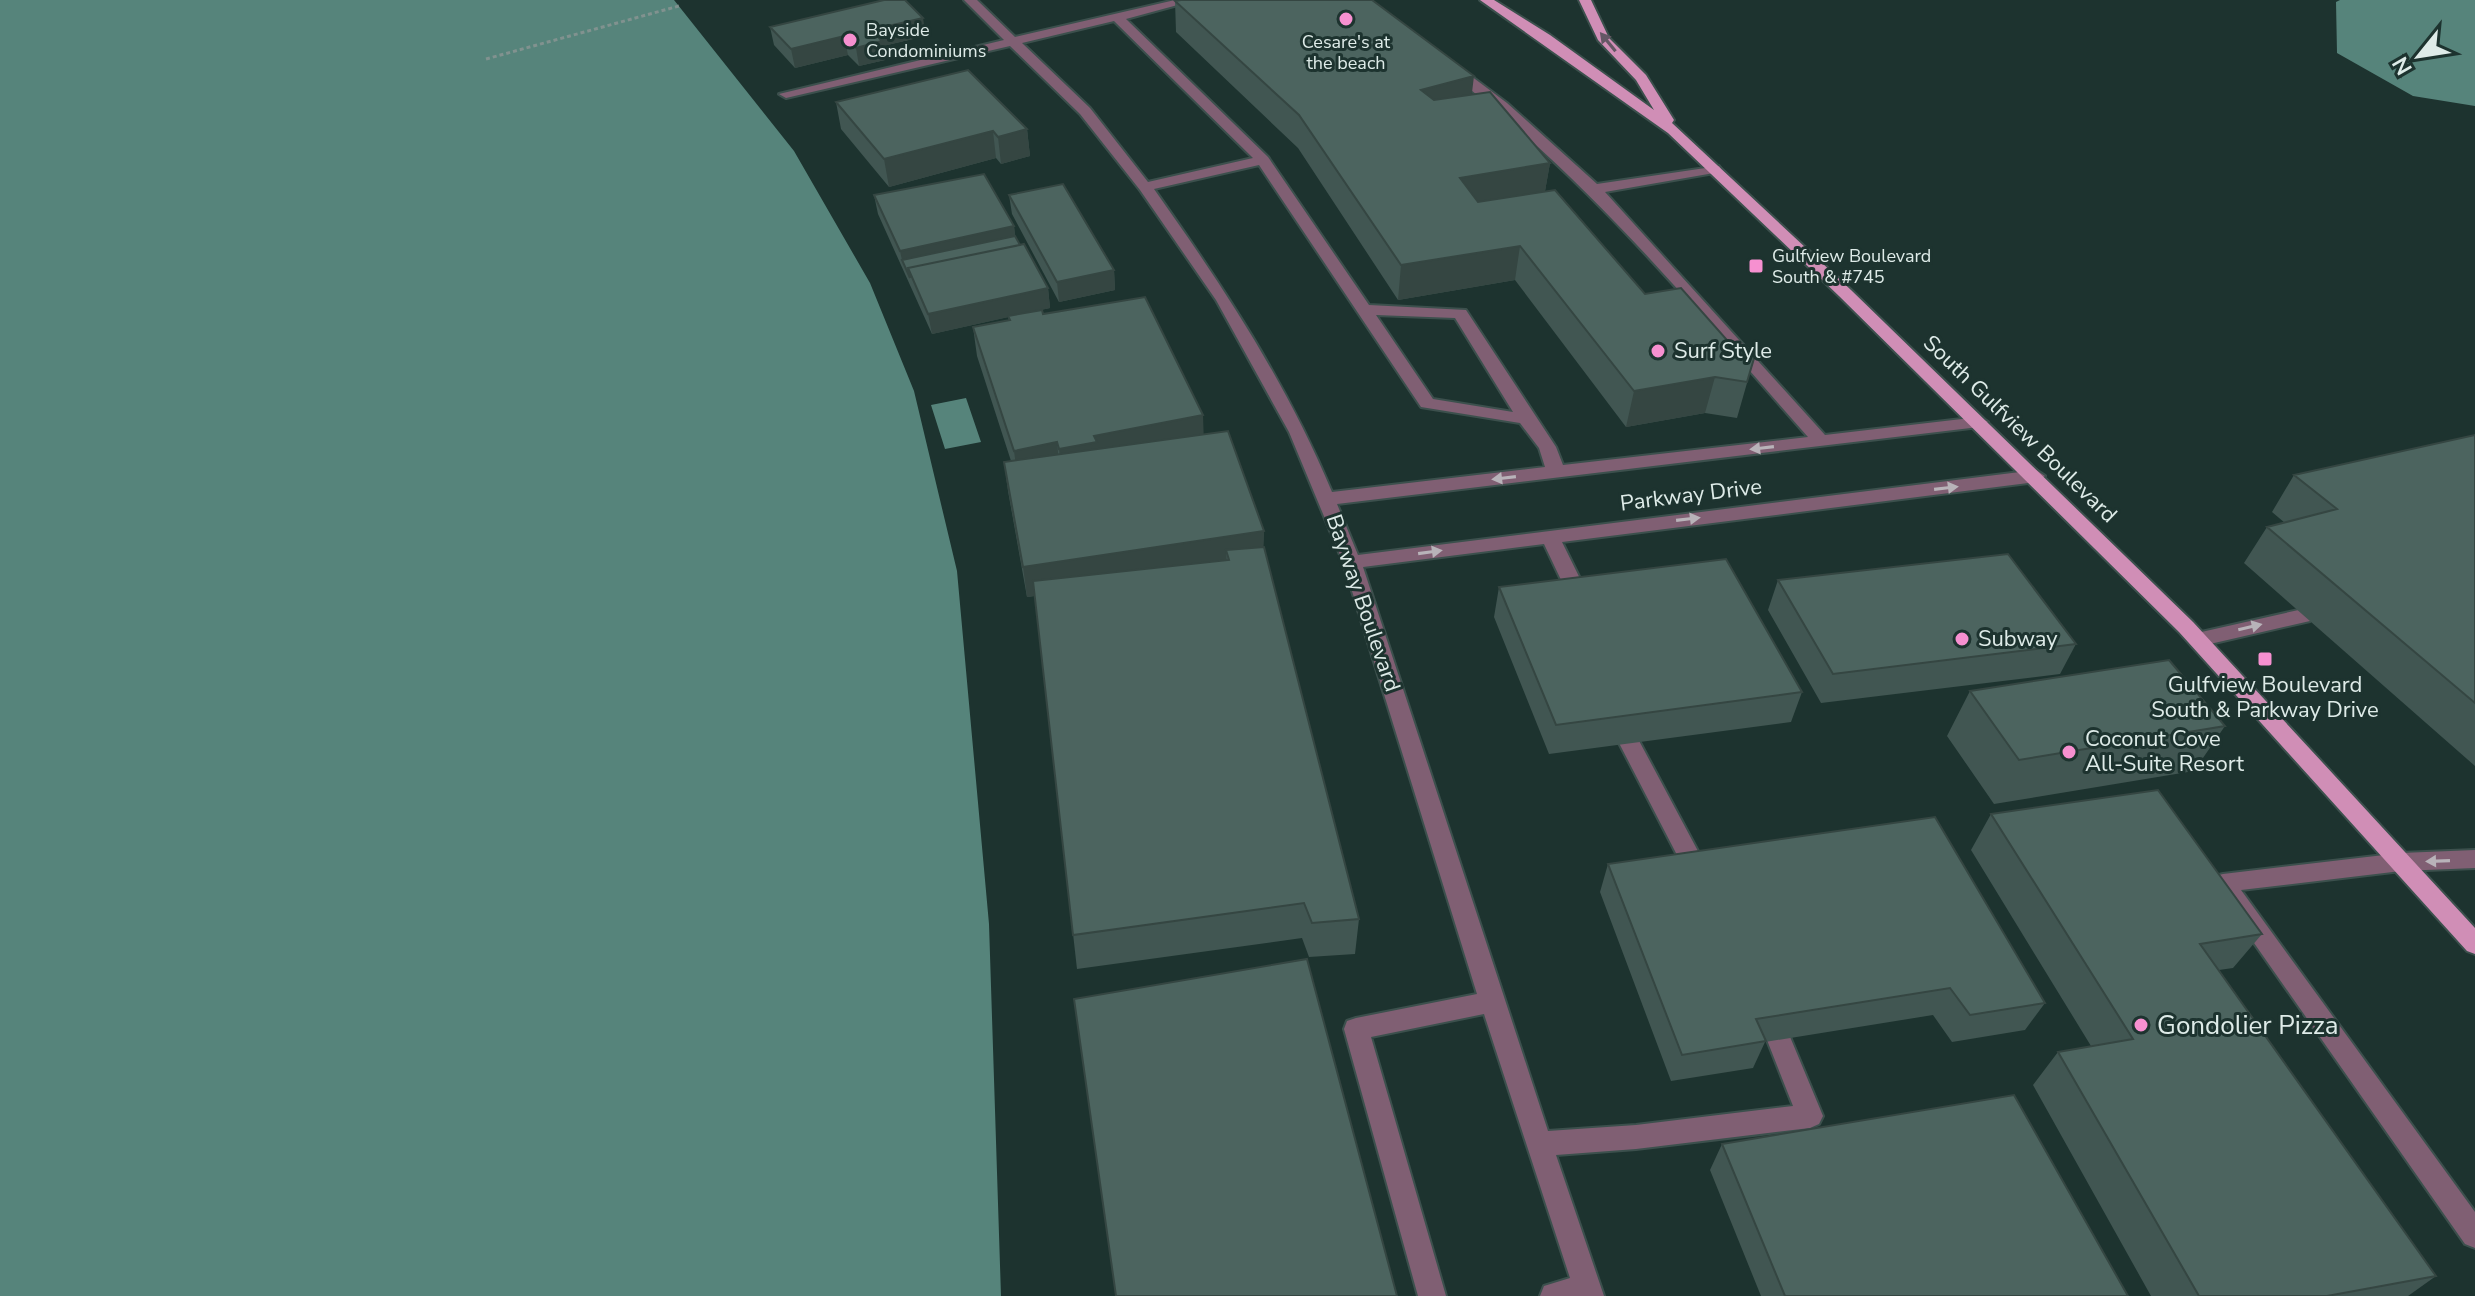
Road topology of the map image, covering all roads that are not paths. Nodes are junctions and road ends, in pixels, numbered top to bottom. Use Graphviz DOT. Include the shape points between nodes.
graph roads {
  1 [pos="970,0"];
  2 [pos="1190,0"];
  3 [pos="1486,0"];
  4 [pos="1585,0"];
  5 [pos="1118,18"];
  6 [pos="1017,42"];
  7 [pos="1442,61"];
  8 [pos="786,94"];
  9 [pos="1673,130"];
  10 [pos="1263,160"];
  11 [pos="1714,169"];
  12 [pos="1145,187"];
  13 [pos="1594,189"];
  14 [pos="1364,310"];
  15 [pos="1526,419"];
  16 [pos="1979,422"];
  17 [pos="1821,441"];
  18 [pos="1556,472"];
  19 [pos="2036,476"];
  20 [pos="1327,499"];
  21 [pos="1550,536"];
  22 [pos="1352,562"];
  23 [pos="1583,605"];
  24 [pos="2303,616"];
  25 [pos="2197,640"];
  26 [pos="1630,743"];
  27 [pos="2475,859"];
  28 [pos="2401,862"];
  29 [pos="1701,879"];
  30 [pos="2475,944"];
  31 [pos="1492,1002"];
  32 [pos="1779,1040"];
  33 [pos="1540,1144"];
  34 [pos="2475,1235"];
  35 [pos="1588,1292"];
  36 [pos="1432,1296"];
  37 [pos="1554,1296"];
  1 -- 6 [label="street, Bayway Boulevard"];
  2 -- 5 [label="street"];
  3 -- 9 [label="main road, South Gulfview Boulevard"];
  9 -- 4 [label="main road, one-way" via="1641,78 1604,40"];
  5 -- 6 [label="street"];
  5 -- 10 [label="street"];
  6 -- 8 [label="street"];
  6 -- 12 [label="street, Bayway Boulevard" via="1085,111"];
  7 -- 13 [label="street" via="1493,96"];
  9 -- 11 [label="main road, South Gulfview Boulevard"];
  10 -- 12 [label="street"];
  10 -- 14 [label="street"];
  11 -- 13 [label="street"];
  11 -- 16 [label="main road, South Gulfview Boulevard"];
  12 -- 20 [label="street, Bayway Boulevard" via="1224,300 1298,432"];
  13 -- 17 [label="street"];
  14 -- 15 [label="street" via="1427,403"];
  14 -- 15 [label="street" via="1460,313"];
  15 -- 18 [label="street" via="1547,447"];
  16 -- 17 [label="street, Parkway Drive"];
  16 -- 19 [label="main road, South Gulfview Boulevard"];
  17 -- 18 [label="street, Parkway Drive, one-way"];
  18 -- 20 [label="street, Parkway Drive, one-way"];
  21 -- 19 [label="street, Parkway Drive, one-way"];
  19 -- 25 [label="main road, South Gulfview Boulevard"];
  20 -- 22 [label="street, Bayway Boulevard"];
  22 -- 21 [label="street, Parkway Drive, one-way"];
  21 -- 23 [label="street"];
  22 -- 31 [label="street, Bayway Boulevard"];
  25 -- 24 [label="street, one-way"];
  25 -- 28 [label="main road, South Gulfview Boulevard"];
  26 -- 29 [label="street"];
  27 -- 28 [label="street, one-way"];
  28 -- 30 [label="main road, South Gulfview Boulevard"];
  28 -- 34 [label="street" via="2223,883"];
  31 -- 33 [label="street, Bayway Boulevard"];
  31 -- 36 [label="street" via="1356,1029"];
  32 -- 33 [label="street" via="1810,1116"];
  33 -- 35 [label="street, Bayway Boulevard"];
  35 -- 37 [label="street"];
}
